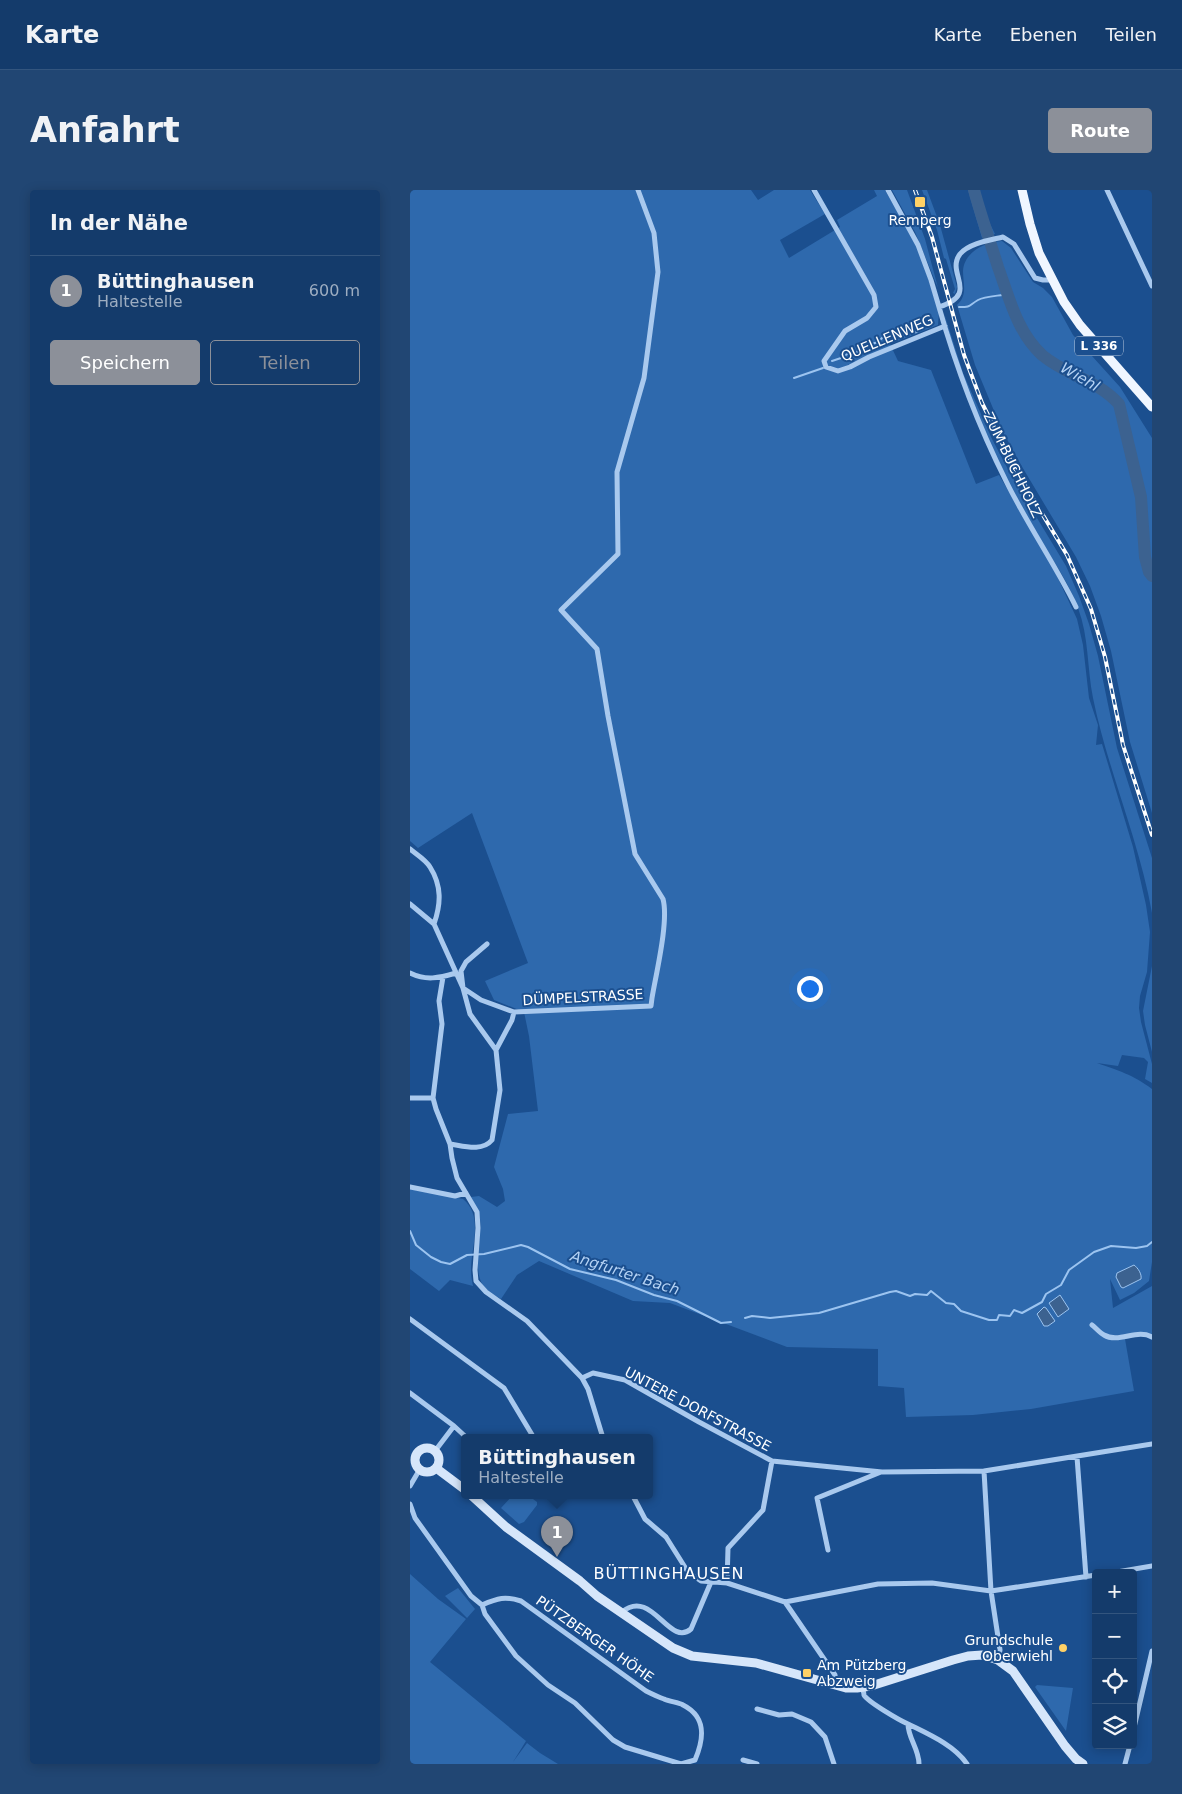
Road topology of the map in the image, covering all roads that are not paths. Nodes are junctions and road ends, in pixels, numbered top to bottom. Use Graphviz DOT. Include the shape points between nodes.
graph roads {
  1 [pos="638,190"];
  2 [pos="814,190"];
  3 [pos="888,190"];
  4 [pos="1022,190"];
  5 [pos="1107,190"];
  6 [pos="1052,280"];
  7 [pos="1152,286"];
  8 [pos="939,307"];
  9 [pos="944,326"];
  10 [pos="1152,407"];
  11 [pos="1076,607"];
  12 [pos="410,849"];
  13 [pos="410,904"];
  14 [pos="434,924"];
  15 [pos="487,944"];
  16 [pos="410,973"];
  17 [pos="456,973"];
  18 [pos="443,977"];
  19 [pos="463,988"];
  20 [pos="514,1012"];
  21 [pos="496,1050"];
  22 [pos="410,1098"];
  23 [pos="433,1098"];
  24 [pos="450,1144"];
  25 [pos="410,1187"];
  26 [pos="466,1193"];
  27 [pos="410,1319"];
  28 [pos="1092,1325"];
  29 [pos="1152,1337"];
  30 [pos="582,1378"];
  31 [pos="410,1393"];
  32 [pos="454,1426"];
  33 [pos="463,1434"];
  34 [pos="532,1434"];
  35 [pos="602,1434"];
  36 [pos="1152,1444"];
  37 [pos="410,1446"];
  38 [pos="435,1452"];
  39 [pos="418,1453"];
  40 [pos="1077,1457"];
  41 [pos="772,1461"];
  42 [pos="436,1468"];
  43 [pos="420,1469"];
  44 [pos="984,1471"];
  45 [pos="882,1472"];
  46 [pos="410,1486"];
  47 [pos="461,1487"];
  48 [pos="475,1499"];
  49 [pos="635,1499"];
  50 [pos="410,1504"];
  51 [pos="828,1550"];
  52 [pos="1152,1566"];
  53 [pos="1134,1569"];
  54 [pos="1092,1576"];
  55 [pos="1086,1577"];
  56 [pos="711,1582"];
  57 [pos="727,1583"];
  58 [pos="992,1591"];
  59 [pos="785,1602"];
  60 [pos="482,1605"];
  61 [pos="622,1612"];
  62 [pos="1152,1651"];
  63 [pos="998,1660"];
  64 [pos="836,1685"];
  65 [pos="862,1688"];
  66 [pos="757,1709"];
  67 [pos="1137,1715"];
  68 [pos="908,1724"];
  69 [pos="1129,1749"];
  70 [pos="742,1760"];
  71 [pos="757,1764"];
  72 [pos="834,1764"];
  73 [pos="919,1764"];
  74 [pos="967,1764"];
  75 [pos="1083,1764"];
  76 [pos="1125,1764"];
  1 -- 20 [label="street, DÜMPELSTRASSE" via="654,233 658,272 644,378 617,472 618,554 560,610 597,649 635,854 663,899 663,928 651,1006"];
  2 -- 9 [label="street, QUELLENWEG" via="874,295 876,308 867,318 845,331 824,361 826,367 838,371 850,367"];
  3 -- 8 [label="street, QUELLENWEG" via="918,246"];
  4 -- 6 [label="main road, L 336" via="1030,224"];
  5 -- 7 [label="street"];
  6 -- 8 [label="street" via="1035,278 1014,244 1003,237 969,247 960,254 956,263 959,294 954,302"];
  6 -- 10 [label="main road, L 336" via="1080,325"];
  8 -- 9 [label="street, QUELLENWEG"];
  9 -- 11 [label="street, ZUM BUCHHOLZ" via="990,448"];
  12 -- 14 [label="street" via="430,866 440,890"];
  13 -- 14 [label="street"];
  14 -- 17 [label="street"];
  15 -- 19 [label="street" via="466,962 461,971"];
  16 -- 18 [label="street" via="428,979"];
  17 -- 18 [label="street"];
  17 -- 19 [label="street"];
  18 -- 23 [label="street" via="439,1001 442,1024"];
  19 -- 20 [label="street, DÜMPELSTRASSE" via="480,1000"];
  19 -- 21 [label="street" via="470,1014"];
  20 -- 21 [label="street, DÜMPELSTRASSE"];
  21 -- 24 [label="street" via="500,1090 492,1140 478,1148"];
  22 -- 23 [label="street"];
  23 -- 24 [label="street"];
  24 -- 26 [label="street" via="457,1178"];
  25 -- 26 [label="street" via="455,1196"];
  26 -- 30 [label="street" via="477,1212 476,1281 527,1322"];
  27 -- 34 [label="street" via="504,1388"];
  28 -- 29 [label="street" via="1105,1336 1114,1338 1142,1333"];
  30 -- 35 [label="street"];
  30 -- 41 [label="street, UNTERE DORFSTRASSE" via="593,1373 625,1380"];
  31 -- 32 [label="street"];
  32 -- 33 [label="street"];
  32 -- 38 [label="street"];
  36 -- 40 [label="street, UNTERE DORFSTRASSE"];
  37 -- 39 [label="main road"];
  38 -- 39 [label="main road" via="426,1449"];
  38 -- 42 [label="main road" via="439,1458"];
  39 -- 43 [label="main road" via="416,1462"];
  40 -- 44 [label="street, UNTERE DORFSTRASSE"];
  40 -- 55 [label="street"];
  41 -- 45 [label="street, UNTERE DORFSTRASSE"];
  41 -- 57 [label="street" via="763,1510 728,1548"];
  42 -- 43 [label="main road" via="430,1472"];
  42 -- 47 [label="main road"];
  43 -- 46 [label="street"];
  44 -- 45 [label="street, UNTERE DORFSTRASSE"];
  44 -- 58 [label="street"];
  45 -- 51 [label="street" via="817,1498"];
  48 -- 61 [label="main road" via="506,1527"];
  49 -- 56 [label="street" via="645,1519 666,1537 688,1572 701,1581"];
  50 -- 60 [label="street, PÜTZBERGER HÖHE" via="415,1518 471,1596"];
  52 -- 53 [label="street"];
  54 -- 55 [label="street"];
  55 -- 58 [label="street"];
  56 -- 57 [label="street"];
  56 -- 61 [label="street" via="687,1633 673,1631 654,1612 640,1607 627,1608"];
  57 -- 59 [label="street"];
  58 -- 59 [label="street" via="932,1583 878,1584"];
  58 -- 63 [label="street" via="1000,1650"];
  59 -- 64 [label="street" via="835,1675"];
  60 -- 60 [label="street, PÜTZBERGER HÖHE" via="516,1656 548,1685 575,1703 613,1740 625,1747 681,1764 695,1760 702,1743 702,1730 698,1718 684,1705 646,1691 521,1601 510,1597 498,1598"];
  61 -- 64 [label="main road" via="673,1648 692,1656 756,1663"];
  62 -- 67 [label="street"];
  63 -- 65 [label="main road" via="982,1655 968,1656"];
  63 -- 75 [label="main road" via="1013,1670 1064,1746"];
  64 -- 65 [label="main road"];
  65 -- 68 [label="street" via="868,1700"];
  66 -- 72 [label="street" via="779,1715 792,1714 811,1722 825,1737"];
  68 -- 73 [label="street" via="919,1754"];
  68 -- 74 [label="street" via="961,1756"];
  69 -- 76 [label="street"];
  70 -- 71 [label="street"];
}
